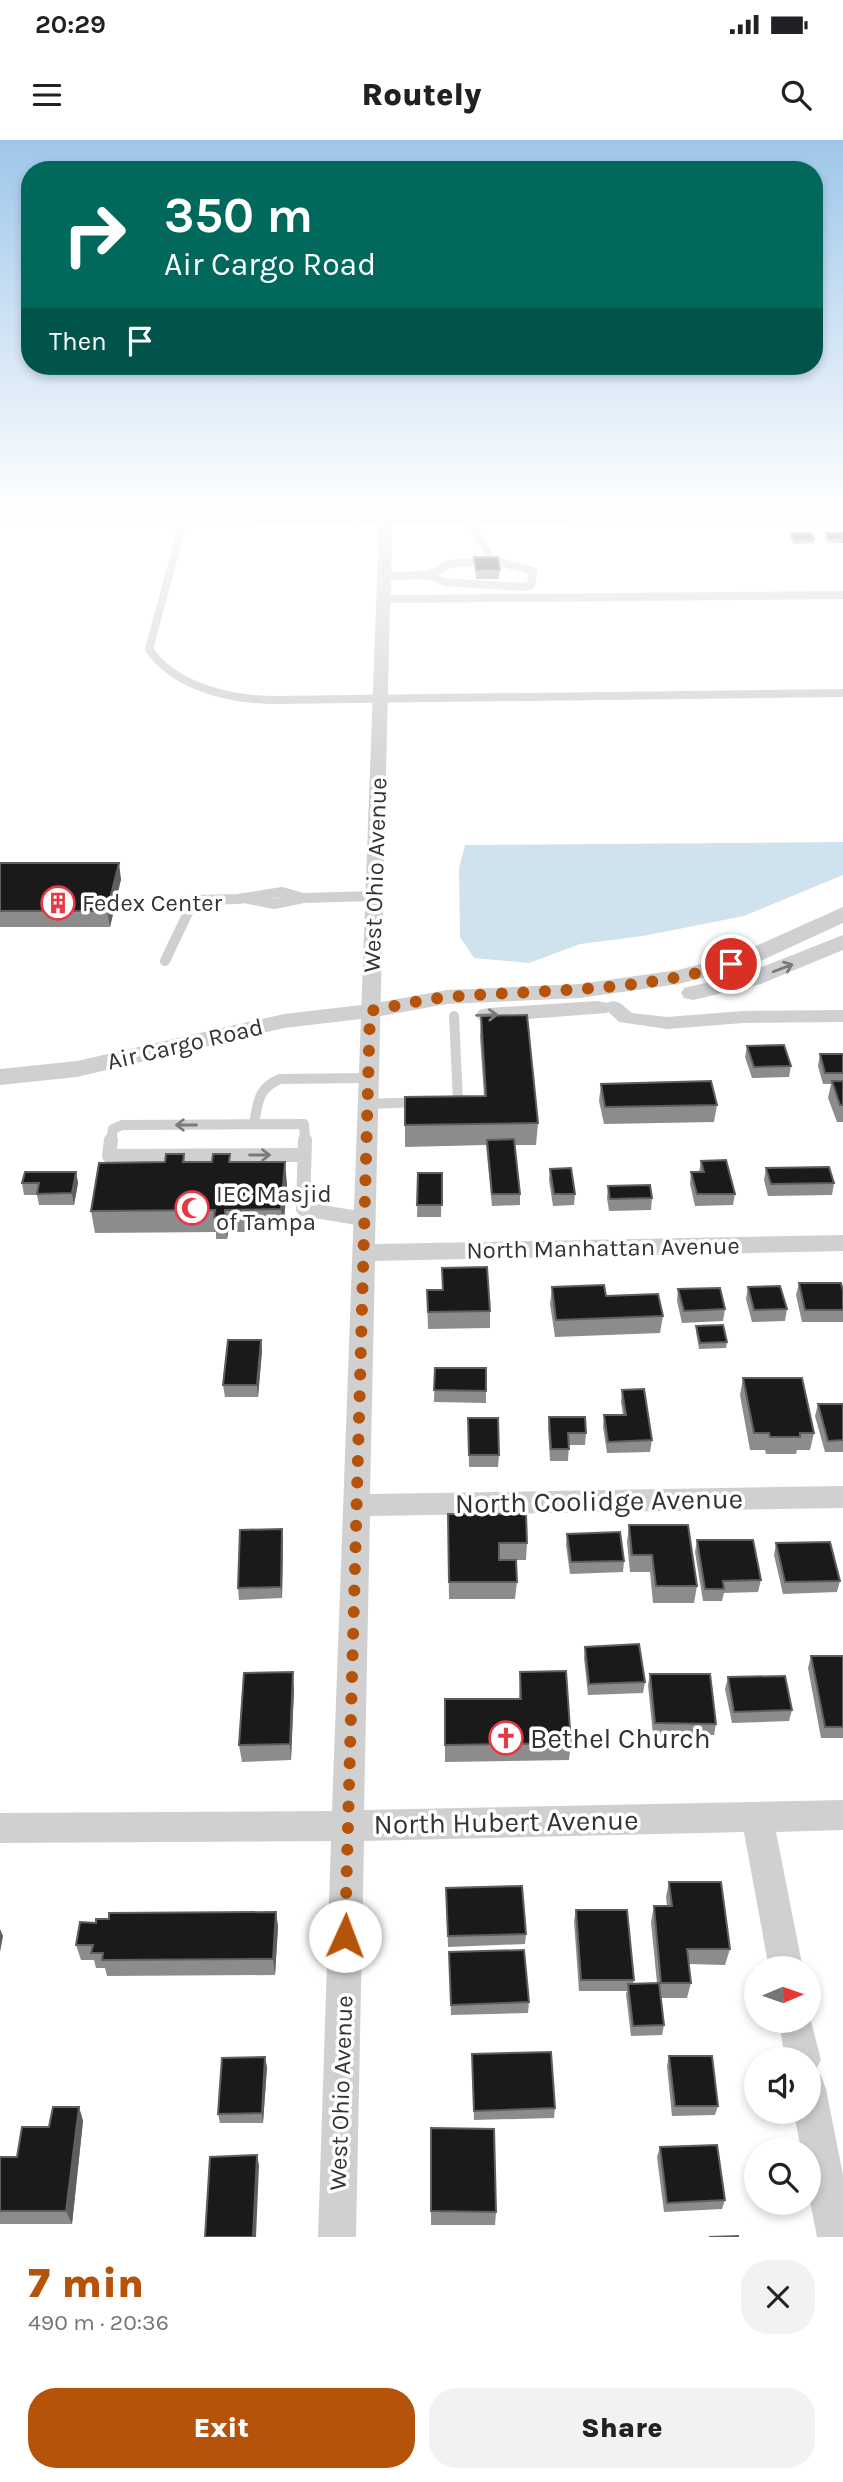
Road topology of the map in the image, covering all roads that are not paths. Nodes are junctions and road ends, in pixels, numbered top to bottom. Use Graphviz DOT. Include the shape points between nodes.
graph roads {
  1 [pos="160,607"];
  2 [pos="383,607"];
  3 [pos="843,693"];
  4 [pos="381,699"];
  5 [pos="374,895"];
  6 [pos="843,914"];
  7 [pos="843,942"];
  8 [pos="165,961"];
  9 [pos="613,1007"];
  10 [pos="370,1011"];
  11 [pos="454,1016"];
  12 [pos="843,1016"];
  13 [pos="0,1077"];
  14 [pos="368,1091"];
  15 [pos="254,1125"];
  16 [pos="304,1155"];
  17 [pos="364,1219"];
  18 [pos="843,1243"];
  19 [pos="363,1252"];
  20 [pos="843,1497"];
  21 [pos="356,1505"];
  22 [pos="843,1815"];
  23 [pos="757,1817"];
  24 [pos="348,1826"];
  25 [pos="0,1828"];
  26 [pos="784,1956"];
  27 [pos="815,2124"];
  28 [pos="337,2237"];
  29 [pos="836,2237"];
  1 -- 4 [label="lane" via="149,649 160,666 225,696"];
  2 -- 4 [label="street, West Ohio Avenue"];
  3 -- 4 [label="lane"];
  4 -- 5 [label="street, West Ohio Avenue"];
  5 -- 8 [label="lane" via="256,904 244,898 194,900"];
  5 -- 10 [label="street, West Ohio Avenue"];
  6 -- 10 [label="street, Air Cargo Road" via="746,959 680,977 579,991 447,997"];
  9 -- 7 [label="street, Air Cargo Road, one-way" via="752,979"];
  11 -- 9 [label="street, Air Cargo Road, one-way"];
  9 -- 12 [label="street" via="626,1018 667,1023"];
  10 -- 11 [label="street, Air Cargo Road"];
  10 -- 13 [label="street, Air Cargo Road" via="284,1021 77,1069"];
  10 -- 14 [label="street, West Ohio Avenue"];
  11 -- 14 [label="lane" via="458,1101"];
  14 -- 15 [label="lane" via="276,1080 260,1092"];
  14 -- 17 [label="street, West Ohio Avenue"];
  15 -- 16 [label="lane" via="306,1124"];
  15 -- 16 [label="lane, one-way" via="122,1125 113,1129 109,1156"];
  16 -- 17 [label="lane" via="303,1209"];
  17 -- 19 [label="street, West Ohio Avenue"];
  18 -- 19 [label="street, North Manhattan Avenue"];
  19 -- 21 [label="street, West Ohio Avenue"];
  20 -- 21 [label="street, North Coolidge Avenue"];
  21 -- 24 [label="street, West Ohio Avenue"];
  22 -- 23 [label="street, North Hubert Avenue"];
  23 -- 24 [label="street, North Hubert Avenue"];
  23 -- 26 [label="street"];
  24 -- 25 [label="street, North Hubert Avenue"];
  24 -- 28 [label="street, West Ohio Avenue"];
  27 -- 29 [label="street"];
}
